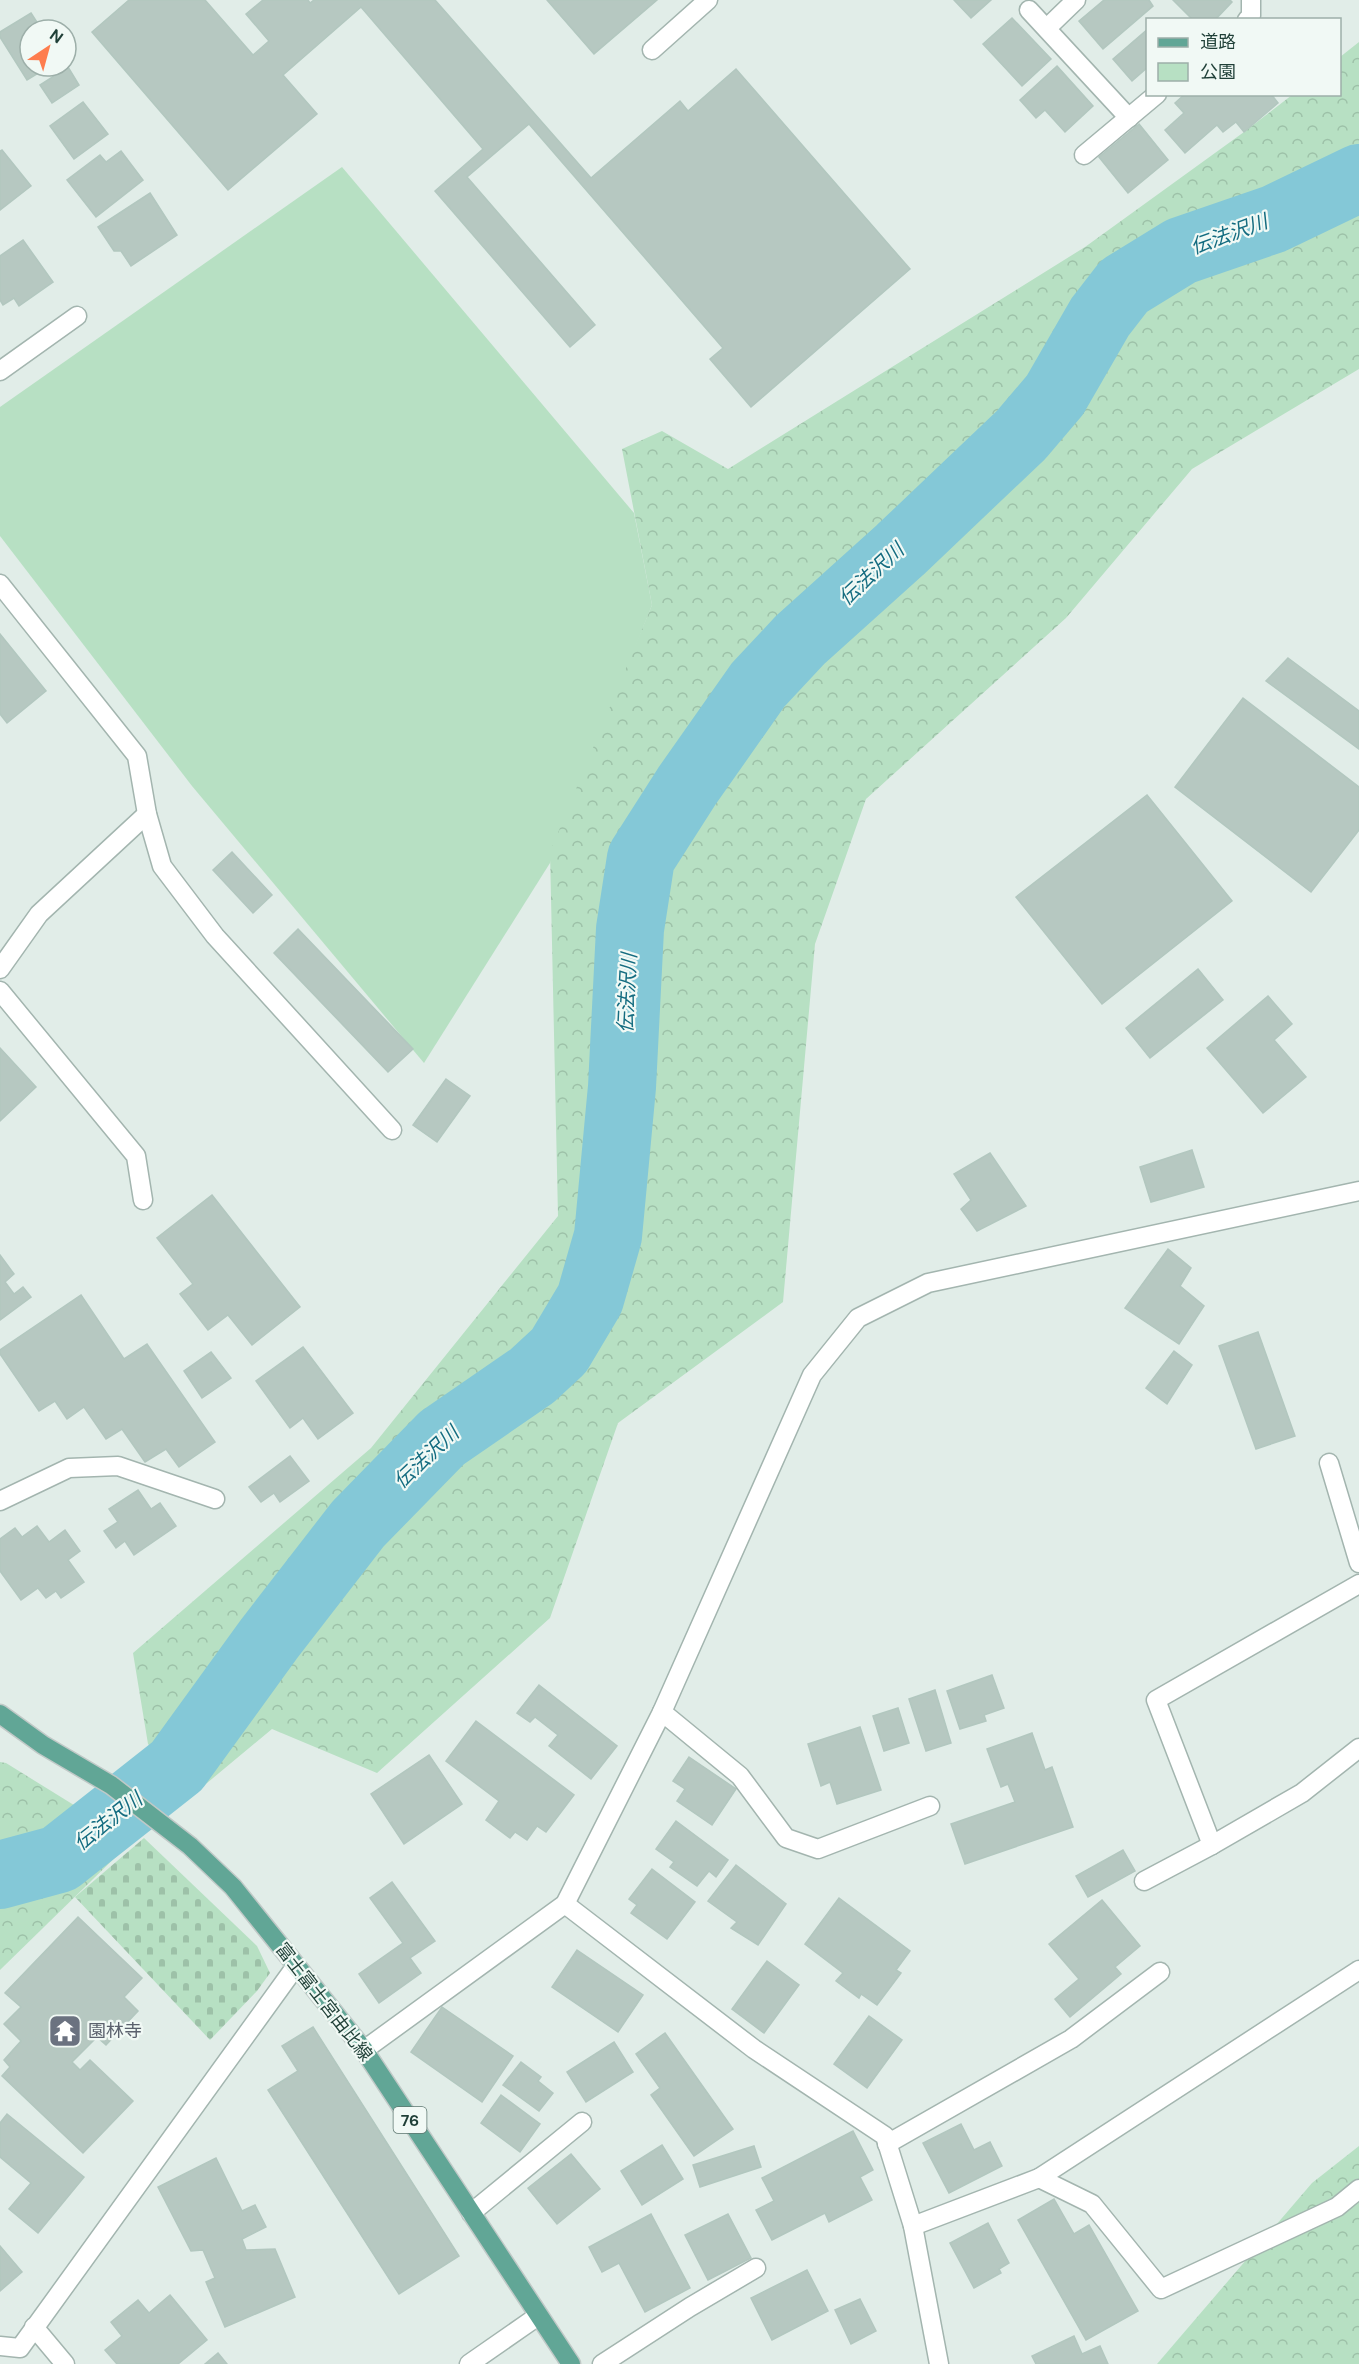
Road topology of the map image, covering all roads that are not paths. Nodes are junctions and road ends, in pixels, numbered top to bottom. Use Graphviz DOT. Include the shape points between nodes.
graph roads {
  1 [pos="708,0"];
  2 [pos="1076,0"];
  3 [pos="1251,0"];
  4 [pos="1029,10"];
  5 [pos="1249,18"];
  6 [pos="1047,28"];
  7 [pos="652,50"];
  8 [pos="1155,96"];
  9 [pos="1130,118"];
  10 [pos="1084,155"];
  11 [pos="77,316"];
  12 [pos="0,372"];
  13 [pos="0,584"];
  14 [pos="147,813"];
  15 [pos="0,969"];
  16 [pos="0,991"];
  17 [pos="392,1130"];
  18 [pos="1359,1191"];
  19 [pos="143,1200"];
  20 [pos="1329,1463"];
  21 [pos="215,1499"];
  22 [pos="0,1501"];
  23 [pos="1359,1563"];
  24 [pos="1359,1584"];
  25 [pos="662,1712"];
  26 [pos="0,1714"];
  27 [pos="1359,1748"];
  28 [pos="930,1806"];
  29 [pos="1212,1845"];
  30 [pos="1144,1881"];
  31 [pos="566,1904"];
  32 [pos="296,1966"];
  33 [pos="1359,1970"];
  34 [pos="1160,1972"];
  35 [pos="364,2050"];
  36 [pos="582,2122"];
  37 [pos="887,2144"];
  38 [pos="1039,2178"];
  39 [pos="1359,2189"];
  40 [pos="471,2212"];
  41 [pos="913,2226"];
  42 [pos="756,2268"];
  43 [pos="538,2316"];
  44 [pos="34,2327"];
  45 [pos="0,2346"];
  46 [pos="65,2364"];
  47 [pos="469,2364"];
  48 [pos="571,2364"];
  49 [pos="602,2364"];
  50 [pos="939,2364"];
  1 -- 7 [label="street"];
  2 -- 6 [label="street"];
  3 -- 5 [label="street"];
  4 -- 6 [label="street"];
  6 -- 9 [label="street"];
  8 -- 9 [label="street"];
  9 -- 10 [label="street"];
  11 -- 12 [label="street"];
  13 -- 14 [label="street" via="137,756"];
  14 -- 15 [label="street" via="39,914"];
  14 -- 17 [label="street" via="162,866 208,927"];
  16 -- 19 [label="street" via="136,1156"];
  18 -- 25 [label="street" via="928,1283 858,1318 812,1375"];
  20 -- 23 [label="street"];
  21 -- 22 [label="street" via="118,1466 69,1468"];
  24 -- 29 [label="street" via="1156,1700"];
  25 -- 28 [label="street" via="740,1776 786,1838 818,1849"];
  25 -- 31 [label="street"];
  26 -- 32 [label="main road, 富士富士宮由比線 / 76" via="111,1785 190,1846 233,1887"];
  27 -- 29 [label="street" via="1302,1793"];
  29 -- 30 [label="street"];
  31 -- 35 [label="street"];
  31 -- 37 [label="street" via="754,2049 885,2136"];
  32 -- 35 [label="main road, 富士富士宮由比線 / 76"];
  32 -- 44 [label="street"];
  33 -- 38 [label="street"];
  34 -- 37 [label="street" via="1071,2039"];
  35 -- 40 [label="main road, 富士富士宮由比線 / 76"];
  36 -- 40 [label="street"];
  37 -- 41 [label="street"];
  38 -- 39 [label="street" via="1092,2204 1161,2289 1337,2207"];
  38 -- 41 [label="street"];
  40 -- 43 [label="main road, 富士富士宮由比線 / 76"];
  41 -- 50 [label="street"];
  42 -- 49 [label="street"];
  43 -- 47 [label="street"];
  43 -- 48 [label="main road, 富士富士宮由比線 / 76"];
  44 -- 45 [label="street" via="20,2348"];
  44 -- 46 [label="street"];
}
